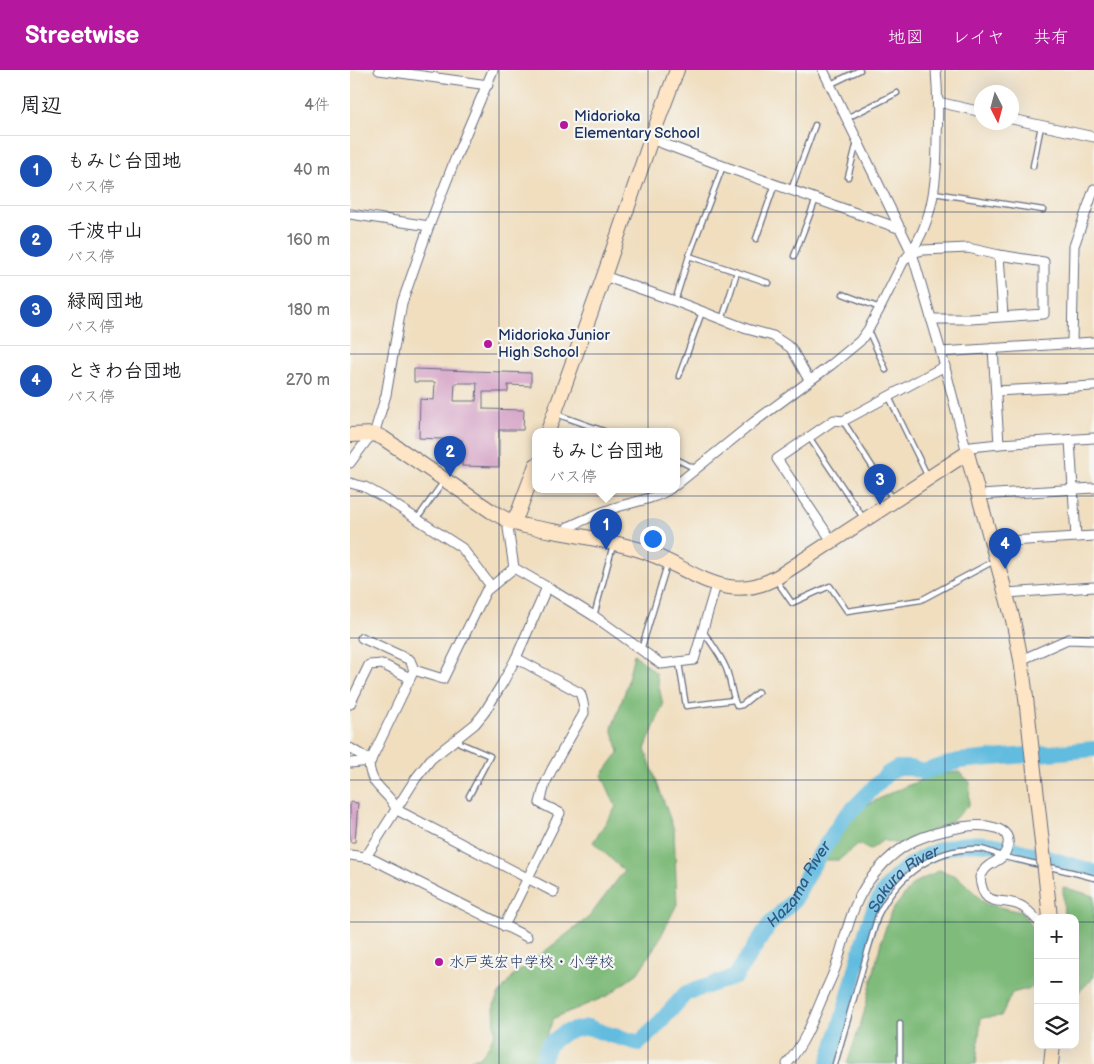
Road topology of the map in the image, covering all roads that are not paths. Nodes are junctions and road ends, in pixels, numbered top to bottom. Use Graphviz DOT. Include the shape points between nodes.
graph roads {
  1 [pos="379,70"];
  2 [pos="493,70"];
  3 [pos="678,70"];
  4 [pos="823,70"];
  5 [pos="860,70"];
  6 [pos="936,70"];
  7 [pos="488,84"];
  8 [pos="831,84"];
  9 [pos="897,93"];
  10 [pos="938,102"];
  11 [pos="974,110"];
  12 [pos="847,118"];
  13 [pos="1019,120"];
  14 [pos="815,125"];
  15 [pos="1041,125"];
  16 [pos="1094,137"];
  17 [pos="651,139"];
  18 [pos="858,141"];
  19 [pos="723,166"];
  20 [pos="1033,166"];
  21 [pos="848,177"];
  22 [pos="775,184"];
  23 [pos="1094,189"];
  24 [pos="791,190"];
  25 [pos="934,193"];
  26 [pos="816,199"];
  27 [pos="1043,210"];
  28 [pos="350,214"];
  29 [pos="429,226"];
  30 [pos="901,229"];
  31 [pos="756,238"];
  32 [pos="912,252"];
  33 [pos="999,255"];
  34 [pos="689,256"];
  35 [pos="794,256"];
  36 [pos="737,272"];
  37 [pos="604,276"];
  38 [pos="769,282"];
  39 [pos="844,294"];
  40 [pos="675,301"];
  41 [pos="880,308"];
  42 [pos="702,312"];
  43 [pos="1003,316"];
  44 [pos="931,318"];
  45 [pos="722,320"];
  46 [pos="868,330"];
  47 [pos="1094,342"];
  48 [pos="1072,343"];
  49 [pos="993,348"];
  50 [pos="941,352"];
  51 [pos="945,366"];
  52 [pos="886,370"];
  53 [pos="679,376"];
  54 [pos="809,380"];
  55 [pos="1094,386"];
  56 [pos="996,391"];
  57 [pos="888,396"];
  58 [pos="554,413"];
  59 [pos="843,421"];
  60 [pos="549,428"];
  61 [pos="596,428"];
  62 [pos="374,434"];
  63 [pos="350,435"];
  64 [pos="810,437"];
  65 [pos="1094,438"];
  66 [pos="1070,440"];
  67 [pos="999,444"];
  68 [pos="967,453"];
  69 [pos="680,462"];
  70 [pos="350,463"];
  71 [pos="696,468"];
  72 [pos="532,476"];
  73 [pos="929,479"];
  74 [pos="445,480"];
  75 [pos="680,482"];
  76 [pos="350,483"];
  77 [pos="1094,488"];
  78 [pos="1074,489"];
  79 [pos="664,493"];
  80 [pos="980,495"];
  81 [pos="894,500"];
  82 [pos="417,519"];
  83 [pos="865,520"];
  84 [pos="511,522"];
  85 [pos="565,534"];
  86 [pos="1094,536"];
  87 [pos="1076,537"];
  88 [pos="832,541"];
  89 [pos="993,542"];
  90 [pos="614,543"];
  91 [pos="997,559"];
  92 [pos="668,562"];
  93 [pos="514,568"];
  94 [pos="775,579"];
  95 [pos="716,585"];
  96 [pos="491,586"];
  97 [pos="547,587"];
  98 [pos="1094,587"];
  99 [pos="1006,593"];
  100 [pos="594,616"];
  101 [pos="702,630"];
  102 [pos="362,638"];
  103 [pos="1094,640"];
  104 [pos="641,650"];
  105 [pos="516,658"];
  106 [pos="1021,660"];
  107 [pos="679,663"];
  108 [pos="412,674"];
  109 [pos="758,692"];
  110 [pos="734,700"];
  111 [pos="350,704"];
  112 [pos="459,738"];
  113 [pos="350,748"];
  114 [pos="371,761"];
  115 [pos="350,763"];
  116 [pos="470,796"];
  117 [pos="396,810"];
  118 [pos="1005,854"];
  119 [pos="350,856"];
  120 [pos="364,857"];
  121 [pos="528,878"];
  122 [pos="1094,878"];
  123 [pos="554,892"];
  124 [pos="1050,914"];
  125 [pos="1034,917"];
  126 [pos="504,926"];
  127 [pos="527,937"];
  128 [pos="900,1023"];
  129 [pos="1052,1049"];
  130 [pos="787,1064"];
  131 [pos="835,1064"];
  132 [pos="900,1064"];
  133 [pos="1050,1064"];
  1 -- 7 [label="street"];
  2 -- 7 [label="street"];
  3 -- 17 [label="street"];
  4 -- 8 [label="street"];
  5 -- 8 [label="lane"];
  6 -- 10 [label="street"];
  7 -- 29 [label="street"];
  8 -- 12 [label="street"];
  9 -- 12 [label="lane"];
  10 -- 11 [label="street"];
  10 -- 25 [label="street"];
  12 -- 18 [label="street"];
  13 -- 15 [label="street"];
  14 -- 24 [label="lane"];
  15 -- 16 [label="street"];
  15 -- 20 [label="lane"];
  17 -- 19 [label="street"];
  17 -- 37 [label="street"];
  18 -- 21 [label="lane"];
  18 -- 30 [label="street"];
  19 -- 22 [label="street"];
  19 -- 34 [label="lane"];
  22 -- 24 [label="street"];
  22 -- 31 [label="lane"];
  23 -- 48 [label="street" via="1074,246"];
  24 -- 26 [label="street"];
  25 -- 27 [label="lane"];
  25 -- 32 [label="street" via="928,218"];
  26 -- 30 [label="street"];
  26 -- 35 [label="lane"];
  28 -- 29 [label="street"];
  29 -- 62 [label="street" via="402,303 386,395"];
  30 -- 32 [label="street"];
  32 -- 33 [label="street" via="968,248"];
  32 -- 41 [label="street" via="903,262"];
  32 -- 44 [label="street"];
  33 -- 43 [label="street"];
  33 -- 43 [label="street" via="1044,262 1044,314"];
  34 -- 36 [label="lane"];
  34 -- 40 [label="lane"];
  36 -- 38 [label="lane"];
  36 -- 45 [label="lane"];
  37 -- 40 [label="street"];
  37 -- 58 [label="street"];
  39 -- 41 [label="lane"];
  40 -- 42 [label="street"];
  41 -- 46 [label="street"];
  42 -- 45 [label="street"];
  42 -- 53 [label="lane"];
  43 -- 44 [label="street"];
  44 -- 50 [label="street"];
  45 -- 54 [label="street" via="773,336 791,348"];
  46 -- 52 [label="lane"];
  46 -- 54 [label="street" via="860,341"];
  47 -- 48 [label="street"];
  48 -- 49 [label="street"];
  49 -- 50 [label="street"];
  49 -- 56 [label="street"];
  50 -- 51 [label="street"];
  51 -- 57 [label="street"];
  51 -- 68 [label="street"];
  54 -- 71 [label="street"];
  55 -- 56 [label="street"];
  56 -- 67 [label="street"];
  57 -- 59 [label="street"];
  57 -- 73 [label="lane"];
  58 -- 60 [label="street"];
  58 -- 61 [label="lane"];
  59 -- 64 [label="street" via="834,420"];
  59 -- 81 [label="lane"];
  62 -- 63 [label="street"];
  62 -- 70 [label="street"];
  62 -- 74 [label="street"];
  64 -- 83 [label="lane"];
  64 -- 88 [label="street" via="777,460"];
  65 -- 66 [label="street"];
  66 -- 67 [label="street"];
  66 -- 78 [label="street"];
  67 -- 68 [label="street" via="971,447"];
  68 -- 73 [label="street"];
  68 -- 80 [label="street"];
  69 -- 71 [label="lane"];
  71 -- 75 [label="street"];
  72 -- 84 [label="street" via="518,513"];
  73 -- 81 [label="street"];
  74 -- 82 [label="lane"];
  74 -- 84 [label="street"];
  76 -- 82 [label="street" via="383,497"];
  77 -- 78 [label="street"];
  78 -- 80 [label="street"];
  78 -- 87 [label="street"];
  79 -- 85 [label="street" via="568,526"];
  80 -- 89 [label="street"];
  81 -- 83 [label="street"];
  82 -- 96 [label="street" via="462,548"];
  83 -- 88 [label="street"];
  84 -- 85 [label="street"];
  84 -- 93 [label="street" via="508,528"];
  85 -- 90 [label="street"];
  86 -- 87 [label="street"];
  87 -- 89 [label="street"];
  88 -- 94 [label="street"];
  89 -- 91 [label="street"];
  90 -- 92 [label="street"];
  90 -- 100 [label="lane"];
  91 -- 94 [label="lane" via="921,600 847,611 830,586 792,603"];
  91 -- 99 [label="street"];
  92 -- 95 [label="street"];
  92 -- 104 [label="lane"];
  93 -- 96 [label="street"];
  93 -- 97 [label="street"];
  94 -- 95 [label="street" via="744,588"];
  95 -- 101 [label="street"];
  96 -- 108 [label="street" via="443,679"];
  97 -- 100 [label="street"];
  97 -- 105 [label="street"];
  98 -- 99 [label="street"];
  99 -- 106 [label="street"];
  100 -- 104 [label="street"];
  101 -- 107 [label="street" via="694,660"];
  101 -- 110 [label="lane" via="726,669"];
  102 -- 108 [label="street" via="410,660"];
  103 -- 106 [label="street" via="1068,639"];
  104 -- 107 [label="street" via="661,664"];
  105 -- 112 [label="street" via="484,713"];
  105 -- 121 [label="street" via="580,693 584,706 584,713 545,784 540,803 560,813"];
  106 -- 124 [label="street, bridge"];
  107 -- 110 [label="lane" via="686,706"];
  108 -- 111 [label="street" via="382,664 369,665"];
  108 -- 114 [label="street"];
  109 -- 110 [label="lane" via="742,705 737,706"];
  112 -- 116 [label="lane" via="460,743 490,756"];
  112 -- 117 [label="street" via="431,758"];
  113 -- 114 [label="street"];
  114 -- 115 [label="street"];
  114 -- 117 [label="street" via="370,774"];
  117 -- 120 [label="street"];
  117 -- 121 [label="street"];
  118 -- 122 [label="lane"];
  118 -- 125 [label="street" via="986,868 980,877 981,889 991,900 1023,907"];
  118 -- 130 [label="street" via="1009,840 1005,832 987,826 961,827 915,841 877,870 854,907 836,968 804,1040"];
  118 -- 131 [label="lane" via="980,849 948,853 926,862 897,886 874,926"];
  119 -- 120 [label="street"];
  120 -- 126 [label="street"];
  121 -- 123 [label="street"];
  121 -- 126 [label="street"];
  126 -- 127 [label="street"];
  128 -- 132 [label="lane"];
  129 -- 133 [label="street"];
}
